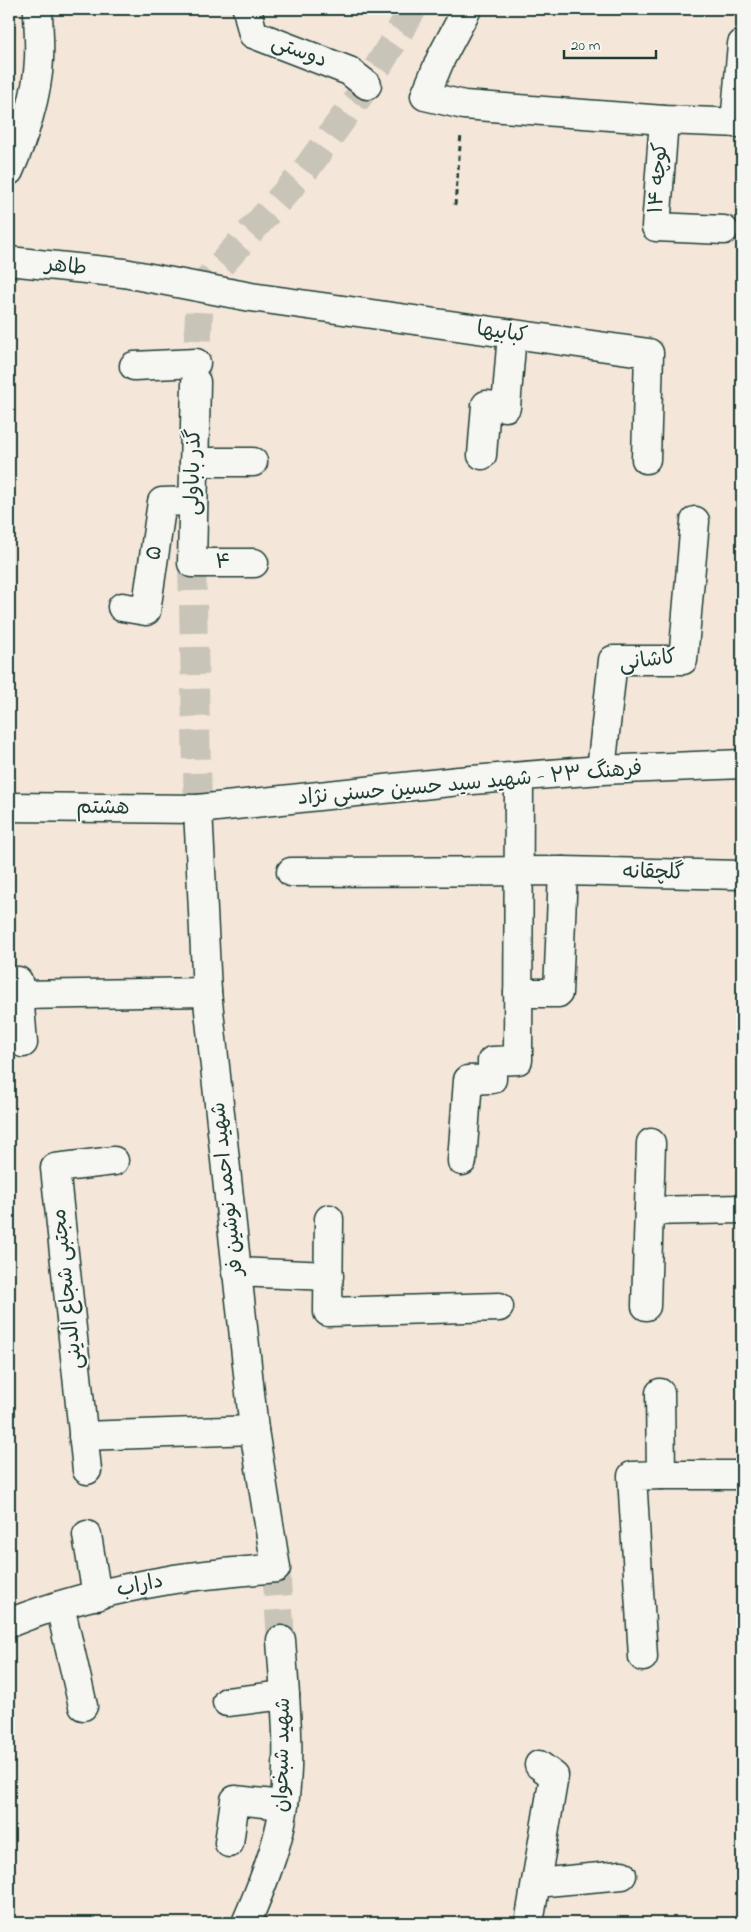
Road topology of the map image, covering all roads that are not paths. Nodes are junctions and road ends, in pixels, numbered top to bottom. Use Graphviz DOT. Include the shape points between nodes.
graph roads {
  1 [pos="38,9"];
  2 [pos="246,9"];
  3 [pos="464,14"];
  4 [pos="742,44"];
  5 [pos="366,85"];
  6 [pos="664,120"];
  7 [pos="739,123"];
  8 [pos="9,171"];
  9 [pos="724,230"];
  10 [pos="9,261"];
  11 [pos="251,297"];
  12 [pos="512,334"];
  13 [pos="134,366"];
  14 [pos="482,455"];
  15 [pos="646,460"];
  16 [pos="194,462"];
  17 [pos="253,462"];
  18 [pos="193,501"];
  19 [pos="695,521"];
  20 [pos="192,563"];
  21 [pos="254,563"];
  22 [pos="122,607"];
  23 [pos="742,764"];
  24 [pos="601,770"];
  25 [pos="519,777"];
  26 [pos="9,807"];
  27 [pos="198,809"];
  28 [pos="519,870"];
  29 [pos="563,871"];
  30 [pos="291,872"];
  31 [pos="742,875"];
  32 [pos="14,988"];
  33 [pos="207,992"];
  34 [pos="518,993"];
  35 [pos="23,1043"];
  36 [pos="651,1142"];
  37 [pos="114,1161"];
  38 [pos="462,1161"];
  39 [pos="742,1209"];
  40 [pos="649,1211"];
  41 [pos="329,1219"];
  42 [pos="236,1272"];
  43 [pos="329,1276"];
  44 [pos="646,1306"];
  45 [pos="499,1307"];
  46 [pos="660,1393"];
  47 [pos="254,1430"];
  48 [pos="83,1436"];
  49 [pos="87,1470"];
  50 [pos="661,1475"];
  51 [pos="742,1475"];
  52 [pos="87,1535"];
  53 [pos="276,1568"];
  54 [pos="97,1596"];
  55 [pos="60,1606"];
  56 [pos="9,1623"];
  57 [pos="281,1640"];
  58 [pos="643,1657"];
  59 [pos="285,1695"];
  60 [pos="227,1702"];
  61 [pos="83,1706"];
  62 [pos="539,1765"];
  63 [pos="284,1805"];
  64 [pos="229,1843"];
  65 [pos="622,1875"];
  66 [pos="536,1883"];
  67 [pos="246,1923"];
  68 [pos="529,1923"];
  1 -- 8 [label="street" via="39,61 33,100 23,138"];
  2 -- 5 [label="street, دوستی" via="253,34 348,71"];
  3 -- 6 [label="street" via="425,96 464,105"];
  4 -- 7 [label="street"];
  6 -- 7 [label="street"];
  6 -- 9 [label="street, کوچه ۱۴" via="656,227"];
  10 -- 11 [label="street, طاهر" via="124,273"];
  11 -- 12 [label="street, کبابیها"];
  12 -- 14 [label="street" via="506,407 486,406"];
  12 -- 15 [label="street, کبابیها" via="649,353"];
  13 -- 16 [label="street, گذر باباولی" via="196,373"];
  16 -- 17 [label="street"];
  16 -- 18 [label="street, گذر باباولی"];
  18 -- 20 [label="street, گذر باباولی"];
  18 -- 22 [label="street, ۵" via="162,502 146,611"];
  19 -- 24 [label="street, کاشانی" via="683,660 613,660"];
  20 -- 21 [label="street, ۴"];
  23 -- 24 [label="street, فرهنگ ۲۳ - شهید سید حسین حسنی نژاد"];
  24 -- 25 [label="street, فرهنگ ۲۳ - شهید سید حسین حسنی نژاد"];
  25 -- 27 [label="street, فرهنگ ۲۳ - شهید سید حسین حسنی نژاد"];
  25 -- 28 [label="street"];
  26 -- 27 [label="street, هشتم"];
  27 -- 33 [label="street, شهید احمد نوشین فر"];
  28 -- 29 [label="street, گلچقانه"];
  28 -- 30 [label="street, گلچقانه"];
  28 -- 34 [label="street"];
  29 -- 31 [label="street, گلچقانه"];
  29 -- 34 [label="street" via="558,993"];
  32 -- 33 [label="street"];
  32 -- 35 [label="street"];
  33 -- 42 [label="street, شهید احمد نوشین فر"];
  34 -- 38 [label="street" via="518,1060 492,1061 492,1079 468,1080"];
  36 -- 40 [label="street"];
  37 -- 48 [label="street, مجتبی شجاع الدینی" via="55,1168"];
  39 -- 40 [label="street"];
  40 -- 44 [label="street"];
  41 -- 43 [label="street"];
  42 -- 43 [label="street"];
  42 -- 47 [label="street, شهید احمد نوشین فر"];
  43 -- 45 [label="street" via="328,1312"];
  46 -- 50 [label="street"];
  47 -- 48 [label="street"];
  47 -- 53 [label="street, شهید احمد نوشین فر"];
  48 -- 49 [label="street, مجتبی شجاع الدینی"];
  50 -- 51 [label="street"];
  50 -- 58 [label="street" via="632,1476"];
  52 -- 54 [label="street"];
  53 -- 54 [label="street, داراب" via="168,1580"];
  54 -- 55 [label="street, داراب"];
  55 -- 56 [label="street, داراب"];
  55 -- 61 [label="street"];
  57 -- 59 [label="street, شهید شبخوان"];
  59 -- 60 [label="street"];
  59 -- 63 [label="street, شهید شبخوان"];
  62 -- 66 [label="street" via="554,1776"];
  63 -- 64 [label="street" via="235,1800"];
  63 -- 67 [label="street, شهید شبخوان" via="270,1862"];
  65 -- 66 [label="street"];
  66 -- 68 [label="street"];
}
